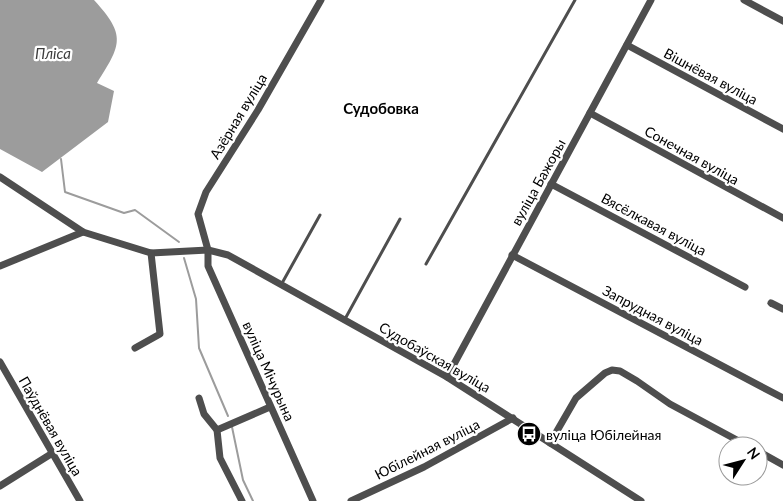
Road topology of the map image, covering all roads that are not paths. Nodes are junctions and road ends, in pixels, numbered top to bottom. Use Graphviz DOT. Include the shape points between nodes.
graph roads {
  1 [pos="321,0"];
  2 [pos="575,0"];
  3 [pos="651,0"];
  4 [pos="744,0"];
  5 [pos="783,21"];
  6 [pos="627,45"];
  7 [pos="590,113"];
  8 [pos="783,128"];
  9 [pos="0,177"];
  10 [pos="551,184"];
  11 [pos="320,215"];
  12 [pos="783,218"];
  13 [pos="400,219"];
  14 [pos="83,232"];
  15 [pos="208,250"];
  16 [pos="151,253"];
  17 [pos="512,254"];
  18 [pos="426,264"];
  19 [pos="0,266"];
  20 [pos="281,286"];
  21 [pos="745,287"];
  22 [pos="771,303"];
  23 [pos="783,309"];
  24 [pos="344,320"];
  25 [pos="135,348"];
  26 [pos="0,362"];
  27 [pos="447,377"];
  28 [pos="199,398"];
  29 [pos="783,398"];
  30 [pos="270,407"];
  31 [pos="513,418"];
  32 [pos="217,430"];
  33 [pos="729,436"];
  34 [pos="550,443"];
  35 [pos="51,454"];
  36 [pos="768,457"];
  37 [pos="783,465"];
  38 [pos="0,486"];
  39 [pos="636,500"];
  40 [pos="80,501"];
  41 [pos="242,501"];
  42 [pos="313,501"];
  43 [pos="351,501"];
  1 -- 15 [label="street, Азёрная вуліца" via="206,192 198,214"];
  2 -- 18 [label="lane"];
  3 -- 6 [label="street, вуліца Бажоры"];
  4 -- 5 [label="street"];
  6 -- 7 [label="street, вуліца Бажоры"];
  6 -- 8 [label="street, Вішнёвая вуліца"];
  7 -- 10 [label="street, вуліца Бажоры"];
  7 -- 12 [label="street, Сонечная вуліца"];
  9 -- 14 [label="street"];
  10 -- 17 [label="street, вуліца Бажоры"];
  10 -- 21 [label="street, Вясёлкавая вуліца"];
  11 -- 20 [label="lane"];
  13 -- 24 [label="lane"];
  14 -- 16 [label="street"];
  14 -- 19 [label="street"];
  15 -- 16 [label="street, Судобаўская вуліца"];
  15 -- 20 [label="street, Судобаўская вуліца" via="228,255"];
  15 -- 30 [label="street, вуліца Мічурына" via="208,266"];
  16 -- 25 [label="street" via="160,334"];
  17 -- 27 [label="street, вуліца Бажоры"];
  17 -- 29 [label="street, Запрудная вуліца"];
  20 -- 24 [label="street, Судобаўская вуліца"];
  22 -- 23 [label="street"];
  24 -- 27 [label="street, Судобаўская вуліца"];
  26 -- 35 [label="street, Паўднёвая вуліца"];
  27 -- 31 [label="street, Судобаўская вуліца"];
  28 -- 32 [label="street" via="204,414"];
  30 -- 32 [label="street"];
  30 -- 42 [label="street, вуліца Мічурына"];
  31 -- 34 [label="street, Судобаўская вуліца"];
  31 -- 43 [label="street, Юбілейная вуліца" via="424,467"];
  32 -- 41 [label="street" via="220,458"];
  33 -- 34 [label="street" via="670,404 620,371 612,370 576,398"];
  34 -- 39 [label="street, Судобаўская вуліца"];
  35 -- 38 [label="street"];
  35 -- 40 [label="street, Паўднёвая вуліца"];
  36 -- 37 [label="street"];
}
